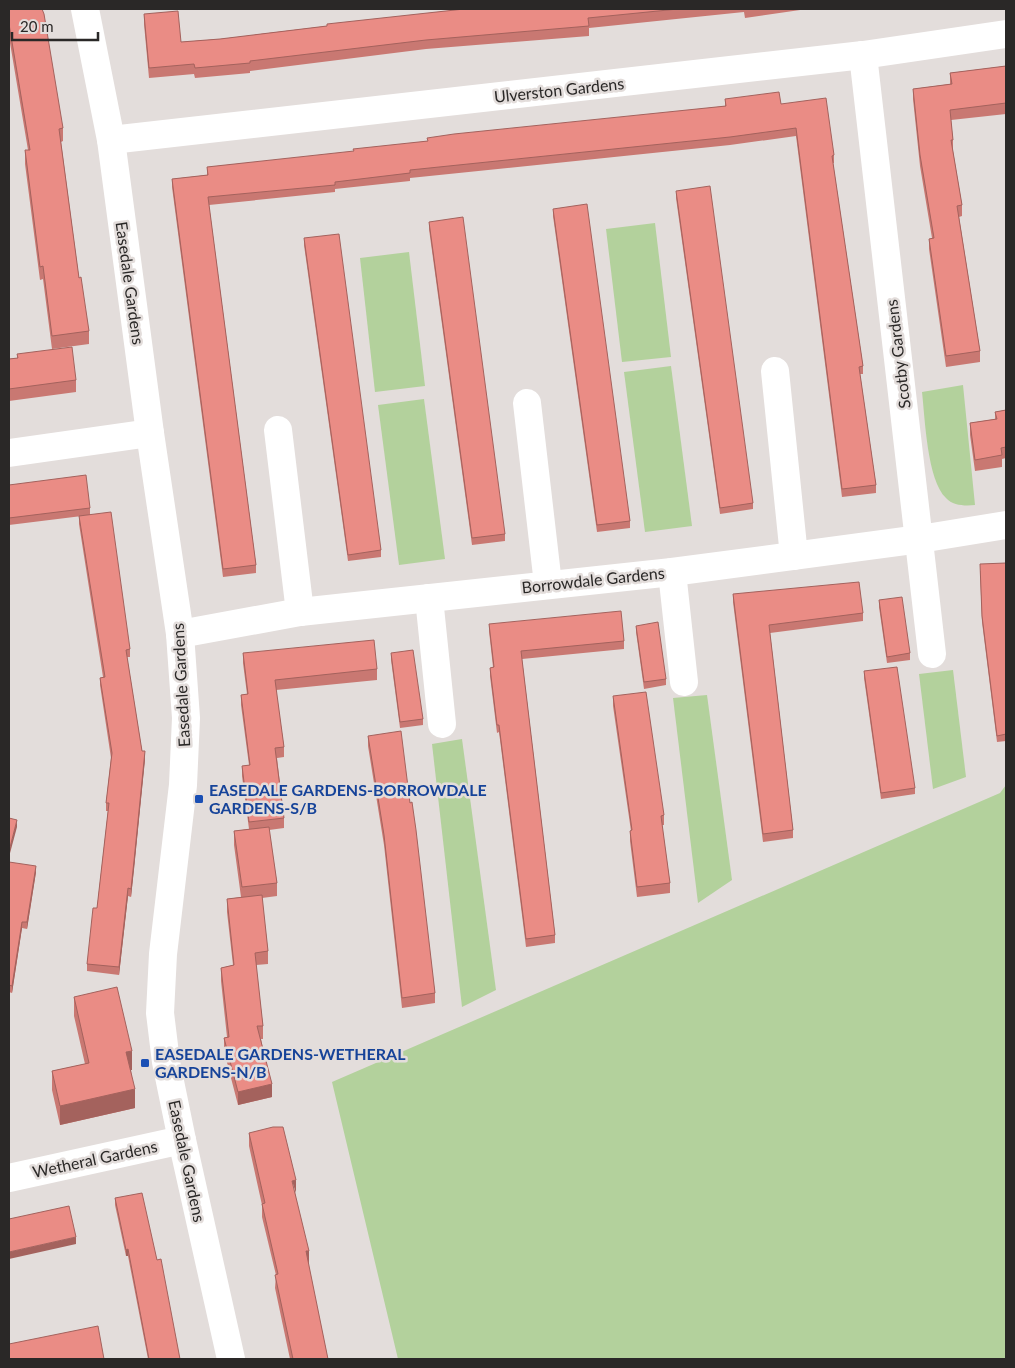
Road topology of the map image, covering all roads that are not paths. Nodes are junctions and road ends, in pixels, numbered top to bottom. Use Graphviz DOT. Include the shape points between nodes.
graph roads {
  1 [pos="85,9"];
  2 [pos="1006,34"];
  3 [pos="863,55"];
  4 [pos="111,140"];
  5 [pos="775,371"];
  6 [pos="527,403"];
  7 [pos="278,430"];
  8 [pos="150,433"];
  9 [pos="9,453"];
  10 [pos="1006,525"];
  11 [pos="920,539"];
  12 [pos="794,556"];
  13 [pos="672,572"];
  14 [pos="548,584"];
  15 [pos="429,598"];
  16 [pos="300,612"];
  17 [pos="180,634"];
  18 [pos="932,654"];
  19 [pos="684,682"];
  20 [pos="442,724"];
  21 [pos="182,1140"];
  22 [pos="9,1178"];
  23 [pos="230,1359"];
  1 -- 4 [label="street, Easedale Gardens"];
  2 -- 3 [label="street, Ulverston Gardens"];
  3 -- 4 [label="street, Ulverston Gardens"];
  3 -- 11 [label="street, Scotby Gardens"];
  4 -- 8 [label="street, Easedale Gardens"];
  5 -- 12 [label="street"];
  6 -- 14 [label="street"];
  7 -- 16 [label="street"];
  8 -- 9 [label="street"];
  8 -- 17 [label="street, Easedale Gardens"];
  10 -- 11 [label="street, Borrowdale Gardens"];
  11 -- 12 [label="street, Borrowdale Gardens"];
  11 -- 18 [label="street, Scotby Gardens"];
  12 -- 13 [label="street, Borrowdale Gardens"];
  13 -- 14 [label="street, Borrowdale Gardens"];
  13 -- 19 [label="street"];
  14 -- 15 [label="street, Borrowdale Gardens"];
  15 -- 16 [label="street, Borrowdale Gardens"];
  15 -- 20 [label="street"];
  16 -- 17 [label="street, Borrowdale Gardens"];
  17 -- 21 [label="street, Easedale Gardens" via="186,718 183,785 163,954 160,1013"];
  21 -- 22 [label="street, Wetheral Gardens"];
  21 -- 23 [label="street, Easedale Gardens"];
}
